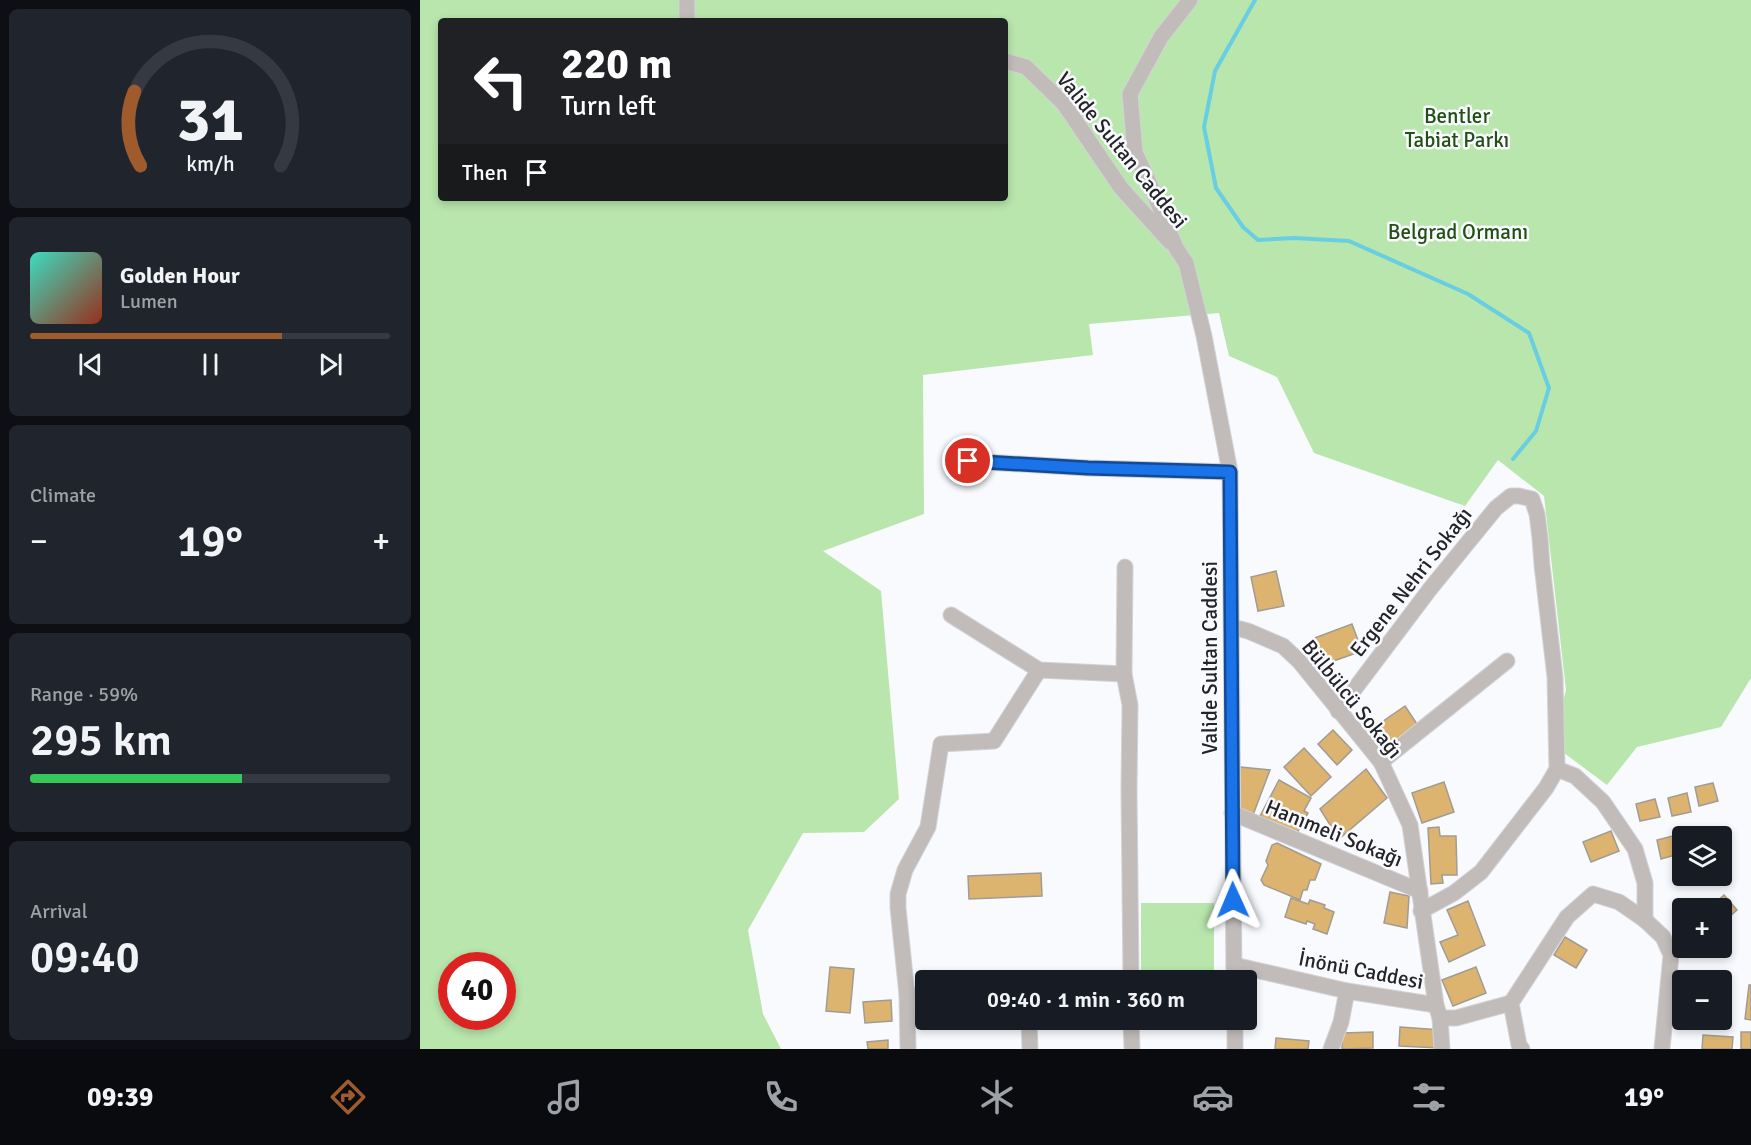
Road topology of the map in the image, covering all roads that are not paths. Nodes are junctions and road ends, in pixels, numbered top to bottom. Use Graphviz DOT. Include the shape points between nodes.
graph roads {
  1 [pos="687,0"];
  2 [pos="1190,0"];
  3 [pos="687,18"];
  4 [pos="1008,62"];
  5 [pos="1176,248"];
  6 [pos="968,461"];
  7 [pos="1230,472"];
  8 [pos="1125,567"];
  9 [pos="951,615"];
  10 [pos="1232,627"];
  11 [pos="1507,661"];
  12 [pos="1039,670"];
  13 [pos="1124,674"];
  14 [pos="1338,711"];
  15 [pos="1381,762"];
  16 [pos="1557,769"];
  17 [pos="1232,813"];
  18 [pos="1419,891"];
  19 [pos="1421,911"];
  20 [pos="1645,920"];
  21 [pos="1234,965"];
  22 [pos="1131,970"];
  23 [pos="1234,970"];
  24 [pos="1347,991"];
  25 [pos="907,995"];
  26 [pos="915,995"];
  27 [pos="1511,1004"];
  28 [pos="1438,1011"];
  29 [pos="1029,1030"];
  30 [pos="1131,1030"];
  31 [pos="1234,1030"];
  32 [pos="908,1049"];
  33 [pos="1030,1049"];
  34 [pos="1132,1049"];
  35 [pos="1235,1049"];
  36 [pos="1331,1049"];
  37 [pos="1442,1049"];
  38 [pos="1522,1049"];
  39 [pos="1662,1049"];
  1 -- 3 [label="street"];
  2 -- 5 [label="street" via="1161,37 1130,94 1135,152"];
  4 -- 5 [label="street, Valide Sultan Caddesi" via="1026,67 1064,104 1121,188"];
  5 -- 7 [label="street, Valide Sultan Caddesi" via="1186,263 1204,336"];
  6 -- 7 [label="street"];
  7 -- 10 [label="street, Valide Sultan Caddesi"];
  8 -- 13 [label="street"];
  9 -- 12 [label="street"];
  10 -- 14 [label="street, Bülbülcü Sokağı" via="1282,646 1299,661"];
  10 -- 17 [label="street, Valide Sultan Caddesi"];
  11 -- 15 [label="street"];
  12 -- 13 [label="street"];
  12 -- 25 [label="street" via="994,741 941,744 928,827 905,870 898,894"];
  13 -- 22 [label="street" via="1130,705"];
  14 -- 15 [label="street, Bülbülcü Sokağı"];
  14 -- 16 [label="street, Ergene Nehri Sokağı" via="1496,508 1510,496 1532,499 1537,514 1555,677"];
  15 -- 18 [label="street, Bülbülcü Sokağı" via="1410,825"];
  16 -- 19 [label="street" via="1481,872"];
  16 -- 20 [label="street" via="1575,776 1603,802 1635,849 1645,882"];
  17 -- 18 [label="street, Hanımeli Sokağı"];
  17 -- 21 [label="street, Valide Sultan Caddesi"];
  18 -- 19 [label="street, Bülbülcü Sokağı"];
  19 -- 28 [label="street, Bülbülcü Sokağı"];
  20 -- 27 [label="street" via="1619,902 1593,894 1567,916"];
  20 -- 39 [label="street" via="1663,937 1671,955"];
  21 -- 23 [label="street, Valide Sultan Caddesi"];
  21 -- 24 [label="street, İnönü Caddesi"];
  24 -- 28 [label="street, İnönü Caddesi"];
  24 -- 36 [label="street"];
  25 -- 26 [label="street"];
  25 -- 32 [label="street"];
  27 -- 28 [label="street" via="1456,1018"];
  27 -- 38 [label="street"];
  28 -- 37 [label="street, İnönü Caddesi"];
  29 -- 33 [label="street"];
  30 -- 34 [label="street"];
  31 -- 35 [label="street"];
}
